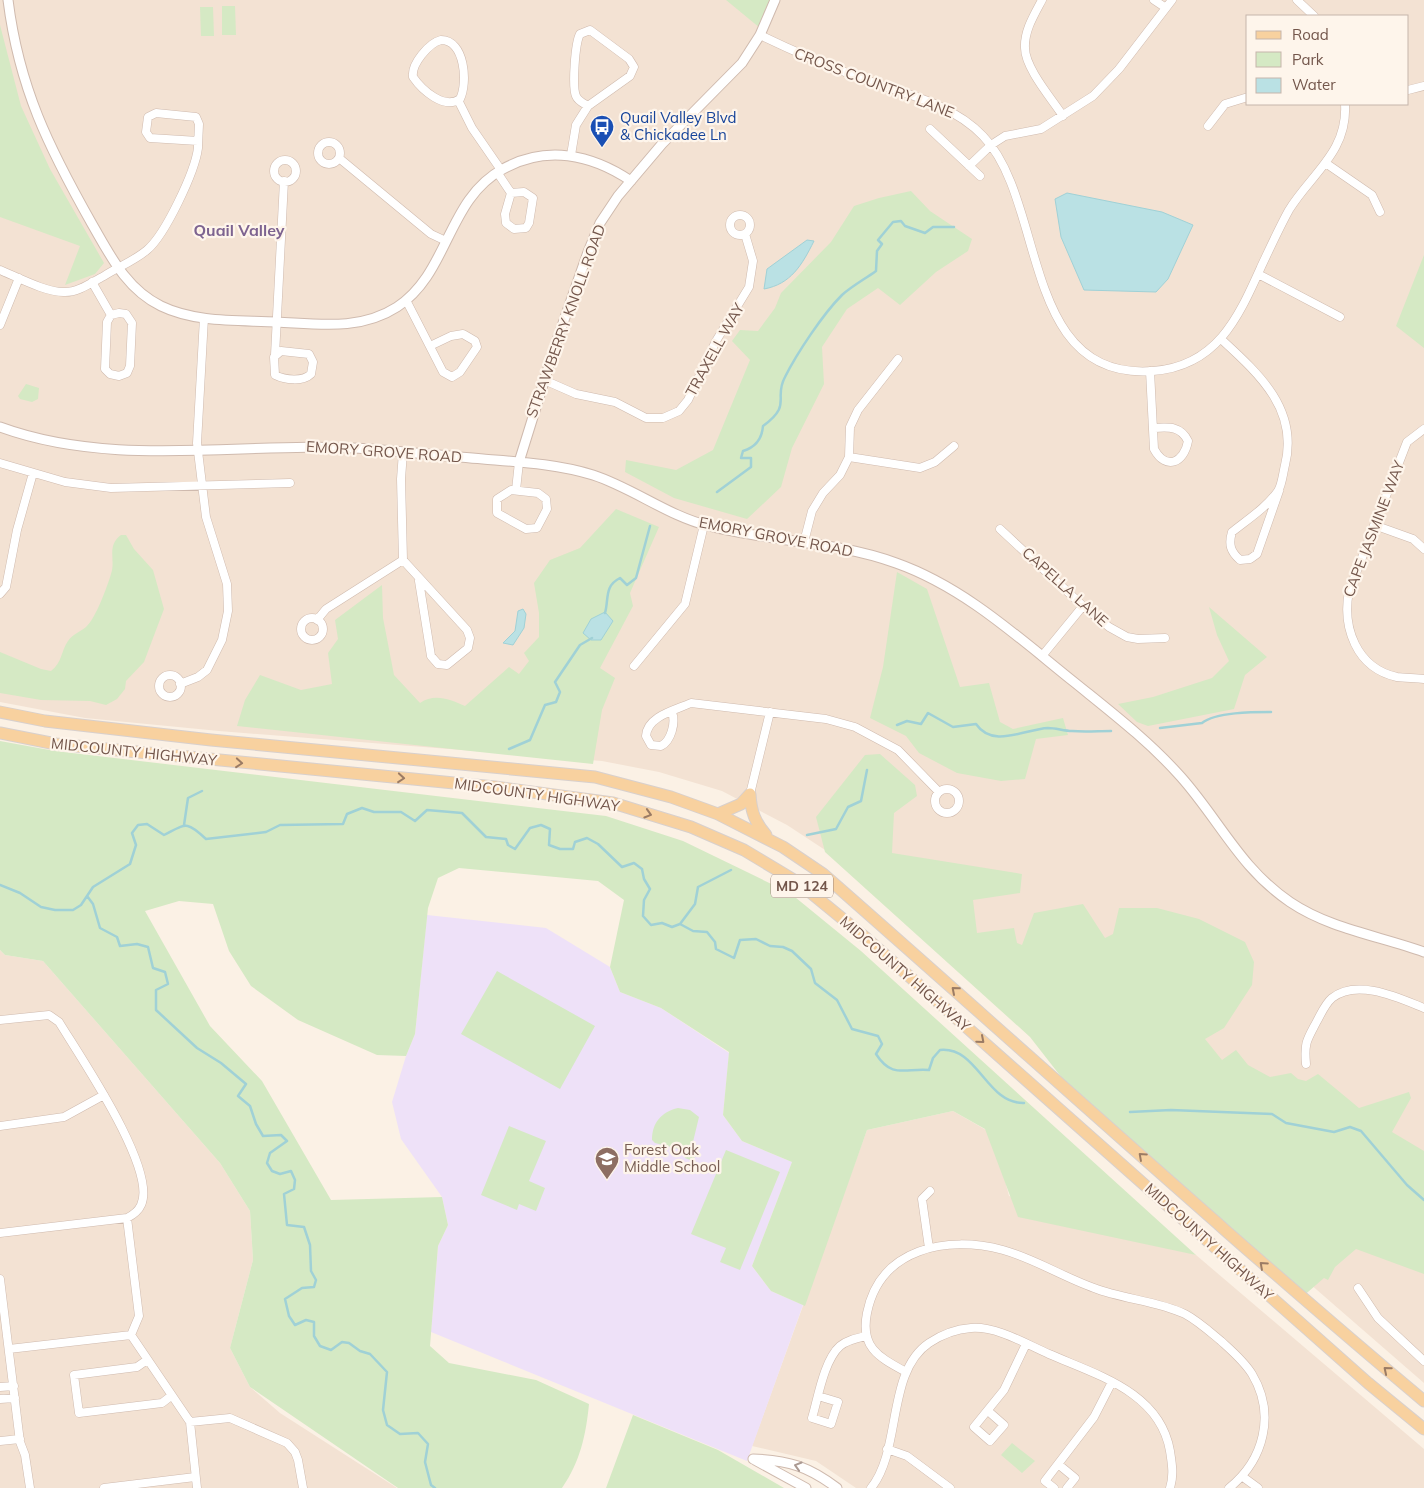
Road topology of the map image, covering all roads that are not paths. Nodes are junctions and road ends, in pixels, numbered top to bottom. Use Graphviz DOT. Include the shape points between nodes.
graph roads {
  1 [pos="8,0"];
  2 [pos="775,0"];
  3 [pos="1042,0"];
  4 [pos="1154,0"];
  5 [pos="1172,0"];
  6 [pos="1297,0"];
  7 [pos="1166,8"];
  8 [pos="1313,15"];
  9 [pos="760,35"];
  10 [pos="1424,86"];
  11 [pos="1409,90"];
  12 [pos="1246,98"];
  13 [pos="458,100"];
  14 [pos="1345,105"];
  15 [pos="588,106"];
  16 [pos="1063,116"];
  17 [pos="1208,126"];
  18 [pos="930,129"];
  19 [pos="198,141"];
  20 [pos="991,145"];
  21 [pos="571,155"];
  22 [pos="339,158"];
  23 [pos="1327,164"];
  24 [pos="969,166"];
  25 [pos="499,171"];
  26 [pos="980,176"];
  27 [pos="284,181"];
  28 [pos="631,181"];
  29 [pos="511,192"];
  30 [pos="1380,212"];
  31 [pos="745,234"];
  32 [pos="446,241"];
  33 [pos="118,267"];
  34 [pos="0,270"];
  35 [pos="1258,274"];
  36 [pos="19,278"];
  37 [pos="92,282"];
  38 [pos="406,300"];
  39 [pos="111,315"];
  40 [pos="1340,317"];
  41 [pos="204,318"];
  42 [pos="276,322"];
  43 [pos="0,325"];
  44 [pos="1221,339"];
  45 [pos="430,346"];
  46 [pos="275,355"];
  47 [pos="898,359"];
  48 [pos="1150,371"];
  49 [pos="544,380"];
  50 [pos="0,427"];
  51 [pos="1154,428"];
  52 [pos="1424,429"];
  53 [pos="954,446"];
  54 [pos="197,449"];
  55 [pos="404,452"];
  56 [pos="849,457"];
  57 [pos="519,462"];
  58 [pos="0,463"];
  59 [pos="33,473"];
  60 [pos="290,483"];
  61 [pos="201,484"];
  62 [pos="516,490"];
  63 [pos="1279,491"];
  64 [pos="704,525"];
  65 [pos="1374,525"];
  66 [pos="1000,529"];
  67 [pos="804,542"];
  68 [pos="1424,549"];
  69 [pos="402,560"];
  70 [pos="419,581"];
  71 [pos="0,594"];
  72 [pos="1083,606"];
  73 [pos="317,620"];
  74 [pos="1164,638"];
  75 [pos="1042,656"];
  76 [pos="634,666"];
  77 [pos="1424,679"];
  78 [pos="180,684"];
  79 [pos="0,712"];
  80 [pos="672,712"];
  81 [pos="770,712"];
  82 [pos="0,733"];
  83 [pos="939,792"];
  84 [pos="750,794"];
  85 [pos="718,814"];
  86 [pos="769,839"];
  87 [pos="1424,952"];
  88 [pos="1424,1008"];
  89 [pos="0,1020"];
  90 [pos="1306,1064"];
  91 [pos="104,1095"];
  92 [pos="0,1126"];
  93 [pos="930,1191"];
  94 [pos="127,1218"];
  95 [pos="0,1233"];
  96 [pos="930,1248"];
  97 [pos="0,1279"];
  98 [pos="1358,1288"];
  99 [pos="132,1334"];
  100 [pos="866,1336"];
  101 [pos="1026,1344"];
  102 [pos="9,1349"];
  103 [pos="147,1360"];
  104 [pos="1424,1361"];
  105 [pos="906,1372"];
  106 [pos="1112,1382"];
  107 [pos="14,1386"];
  108 [pos="0,1387"];
  109 [pos="171,1396"];
  110 [pos="818,1396"];
  111 [pos="15,1398"];
  112 [pos="0,1399"];
  113 [pos="1424,1401"];
  114 [pos="988,1411"];
  115 [pos="190,1422"];
  116 [pos="1424,1429"];
  117 [pos="20,1439"];
  118 [pos="0,1441"];
  119 [pos="888,1449"];
  120 [pos="1058,1464"];
  121 [pos="195,1477"];
  122 [pos="1243,1477"];
  123 [pos="30,1488"];
  124 [pos="104,1488"];
  125 [pos="197,1488"];
  126 [pos="303,1488"];
  127 [pos="806,1488"];
  128 [pos="837,1488"];
  129 [pos="871,1488"];
  130 [pos="950,1488"];
  131 [pos="1054,1488"];
  132 [pos="1067,1488"];
  133 [pos="1170,1488"];
  134 [pos="1229,1488"];
  135 [pos="1258,1488"];
  1 -- 33 [label="street" via="18,61 38,122"];
  2 -- 9 [label="street, STRAWBERRY KNOLL ROAD"];
  3 -- 16 [label="street" via="1031,22 1025,48 1032,69"];
  4 -- 7 [label="street"];
  5 -- 7 [label="street"];
  6 -- 8 [label="street"];
  7 -- 16 [label="street" via="1119,69 1093,96"];
  9 -- 20 [label="street, CROSS COUNTRY LANE" via="808,59 950,111"];
  9 -- 28 [label="street, STRAWBERRY KNOLL ROAD" via="742,64 662,144"];
  10 -- 11 [label="street"];
  12 -- 17 [label="street" via="1225,104"];
  13 -- 13 [label="street" via="451,103 439,101 413,78 414,66 436,41 449,41 461,53 463,91"];
  13 -- 25 [label="street"];
  14 -- 23 [label="street, CROSS COUNTRY LANE" via="1342,132"];
  15 -- 15 [label="street" via="578,100 574,88 577,40 583,32 590,30 629,59 634,67 630,76"];
  15 -- 21 [label="street" via="575,128"];
  16 -- 20 [label="street" via="1041,129 1005,136"];
  18 -- 24 [label="street, CROSS COUNTRY LANE"];
  19 -- 19 [label="street" via="199,121 193,115 153,113 147,118 146,132 150,138"];
  19 -- 33 [label="street" via="192,173 156,239 145,252"];
  20 -- 24 [label="street"];
  20 -- 48 [label="street, CROSS COUNTRY LANE" via="1005,170 1043,286 1065,332 1082,349 1103,362 1130,371"];
  21 -- 25 [label="street" via="537,156"];
  21 -- 28 [label="street" via="601,163"];
  22 -- 32 [label="street" via="431,234"];
  23 -- 30 [label="street" via="1372,195"];
  23 -- 35 [label="street, CROSS COUNTRY LANE" via="1290,209"];
  24 -- 26 [label="street, CROSS COUNTRY LANE"];
  25 -- 29 [label="street"];
  25 -- 32 [label="street" via="469,198"];
  27 -- 42 [label="street"];
  28 -- 49 [label="street, STRAWBERRY KNOLL ROAD" via="606,212 593,238"];
  29 -- 29 [label="street" via="524,192 532,198 526,228 514,229 506,223"];
  31 -- 49 [label="street, TRAXELL WAY" via="753,261 749,287 716,341 686,402 676,413 663,418 643,418 615,402 576,394"];
  32 -- 38 [label="street" via="426,279"];
  33 -- 37 [label="street"];
  33 -- 41 [label="street" via="134,287 154,302 180,313"];
  34 -- 36 [label="street"];
  35 -- 40 [label="street"];
  35 -- 44 [label="street, CROSS COUNTRY LANE" via="1237,318"];
  36 -- 37 [label="street" via="62,292 74,291"];
  36 -- 43 [label="street"];
  37 -- 39 [label="street"];
  38 -- 42 [label="street" via="382,315 352,324"];
  38 -- 45 [label="street"];
  39 -- 39 [label="street" via="107,322 104,367 110,374 123,375 130,366 132,323 122,313"];
  41 -- 42 [label="street"];
  41 -- 54 [label="street"];
  42 -- 46 [label="street"];
  44 -- 48 [label="street, CROSS COUNTRY LANE" via="1188,363 1169,370"];
  44 -- 63 [label="street" via="1257,372 1275,396 1287,446"];
  45 -- 45 [label="street" via="443,372 452,377 460,372 477,346 463,334 447,337"];
  46 -- 46 [label="street" via="274,370 278,377 300,379 311,374 313,360 306,353 281,352"];
  47 -- 56 [label="street" via="858,410 850,427"];
  48 -- 51 [label="street"];
  49 -- 57 [label="street, STRAWBERRY KNOLL ROAD"];
  50 -- 54 [label="street, EMORY GROVE ROAD" via="82,447"];
  51 -- 51 [label="street" via="1154,449 1159,457 1174,462 1182,457 1188,441 1185,434 1171,427"];
  52 -- 65 [label="street, CAPE JASMINE WAY" via="1407,442"];
  53 -- 56 [label="street" via="935,462 920,468"];
  54 -- 55 [label="street, EMORY GROVE ROAD" via="318,447"];
  54 -- 61 [label="street"];
  55 -- 57 [label="street, EMORY GROVE ROAD"];
  55 -- 69 [label="street"];
  56 -- 67 [label="street" via="840,475 812,511"];
  57 -- 62 [label="street"];
  57 -- 64 [label="street, EMORY GROVE ROAD" via="597,476"];
  58 -- 59 [label="street"];
  59 -- 61 [label="street" via="71,484 111,488"];
  59 -- 71 [label="street" via="6,587"];
  60 -- 61 [label="street"];
  61 -- 78 [label="street" via="210,533 227,584 228,611 222,640 207,670"];
  62 -- 62 [label="street" via="498,497 497,513 526,529 536,529 548,509 546,499 540,494"];
  63 -- 63 [label="street" via="1232,532 1231,549 1240,560 1257,554"];
  64 -- 67 [label="street, EMORY GROVE ROAD"];
  64 -- 76 [label="street" via="685,604"];
  65 -- 68 [label="street" via="1413,540"];
  65 -- 77 [label="street, CAPE JASMINE WAY" via="1349,591 1347,627 1352,641 1369,663 1397,677"];
  66 -- 72 [label="street, CAPELLA LANE"];
  67 -- 75 [label="street, EMORY GROVE ROAD" via="862,553 920,573 1007,626"];
  69 -- 70 [label="street"];
  69 -- 73 [label="street" via="326,609"];
  70 -- 70 [label="street" via="469,633 468,648 450,664 438,664 431,656"];
  72 -- 74 [label="street, CAPELLA LANE" via="1127,637"];
  72 -- 75 [label="street"];
  75 -- 87 [label="street, EMORY GROVE ROAD" via="1161,755 1184,780 1246,865 1273,890 1298,907 1335,924"];
  79 -- 85 [label="main road, MIDCOUNTY HIGHWAY / MD 124" via="45,721 210,740 595,777 671,797"];
  80 -- 80 [label="street" via="659,717 648,728 646,736 651,746 661,746 668,740 674,720"];
  80 -- 81 [label="street" via="694,702"];
  81 -- 83 [label="street" via="826,719 872,734 898,750"];
  81 -- 84 [label="street"];
  82 -- 116 [label="main road, MIDCOUNTY HIGHWAY / MD 124, one-way" via="56,744 495,787 613,803 691,827 744,850 799,883 866,938"];
  84 -- 85 [label="main road" via="741,804"];
  84 -- 86 [label="main road" via="754,820"];
  85 -- 86 [label="main road, MIDCOUNTY HIGHWAY / MD 124"];
  113 -- 86 [label="main road, MIDCOUNTY HIGHWAY / MD 124, one-way" via="1266,1268 823,874"];
  88 -- 90 [label="street" via="1364,989 1348,990 1332,998 1321,1012 1304,1044"];
  89 -- 91 [label="street" via="44,1015 56,1018"];
  91 -- 92 [label="street" via="64,1117"];
  91 -- 94 [label="street" via="131,1148 140,1175 142,1204"];
  93 -- 96 [label="street" via="922,1200"];
  94 -- 95 [label="street"];
  94 -- 99 [label="street" via="139,1316"];
  96 -- 100 [label="street" via="892,1265 879,1280 870,1301"];
  96 -- 122 [label="street" via="952,1245 1002,1250 1094,1288 1183,1313 1202,1325 1242,1360 1259,1388 1265,1413 1264,1435 1258,1455"];
  97 -- 102 [label="street"];
  98 -- 104 [label="street" via="1378,1318"];
  99 -- 102 [label="street"];
  99 -- 103 [label="street"];
  100 -- 105 [label="street" via="877,1354"];
  100 -- 110 [label="street" via="841,1345 834,1354"];
  101 -- 105 [label="street" via="988,1329 957,1330 927,1344"];
  101 -- 106 [label="street"];
  101 -- 114 [label="street" via="1004,1390"];
  102 -- 107 [label="street"];
  103 -- 109 [label="street"];
  103 -- 109 [label="street" via="137,1367 74,1375 78,1413 162,1403"];
  105 -- 119 [label="street"];
  106 -- 120 [label="street" via="1094,1417"];
  106 -- 133 [label="street" via="1142,1400 1163,1428 1172,1462"];
  107 -- 108 [label="street"];
  107 -- 111 [label="street"];
  109 -- 115 [label="street"];
  111 -- 112 [label="street"];
  111 -- 117 [label="street"];
  115 -- 121 [label="street"];
  115 -- 126 [label="street" via="230,1418 286,1443 295,1452"];
  117 -- 118 [label="street"];
  117 -- 123 [label="street" via="26,1454"];
  119 -- 129 [label="street" via="878,1480"];
  119 -- 130 [label="street" via="907,1456"];
  120 -- 131 [label="street" via="1045,1481"];
  120 -- 132 [label="street" via="1075,1478"];
  121 -- 124 [label="street"];
  121 -- 125 [label="street"];
  122 -- 134 [label="street"];
  122 -- 135 [label="street"];
  128 -- 127 [label="street, one-way" via="814,1471 792,1464 753,1459"];
}
